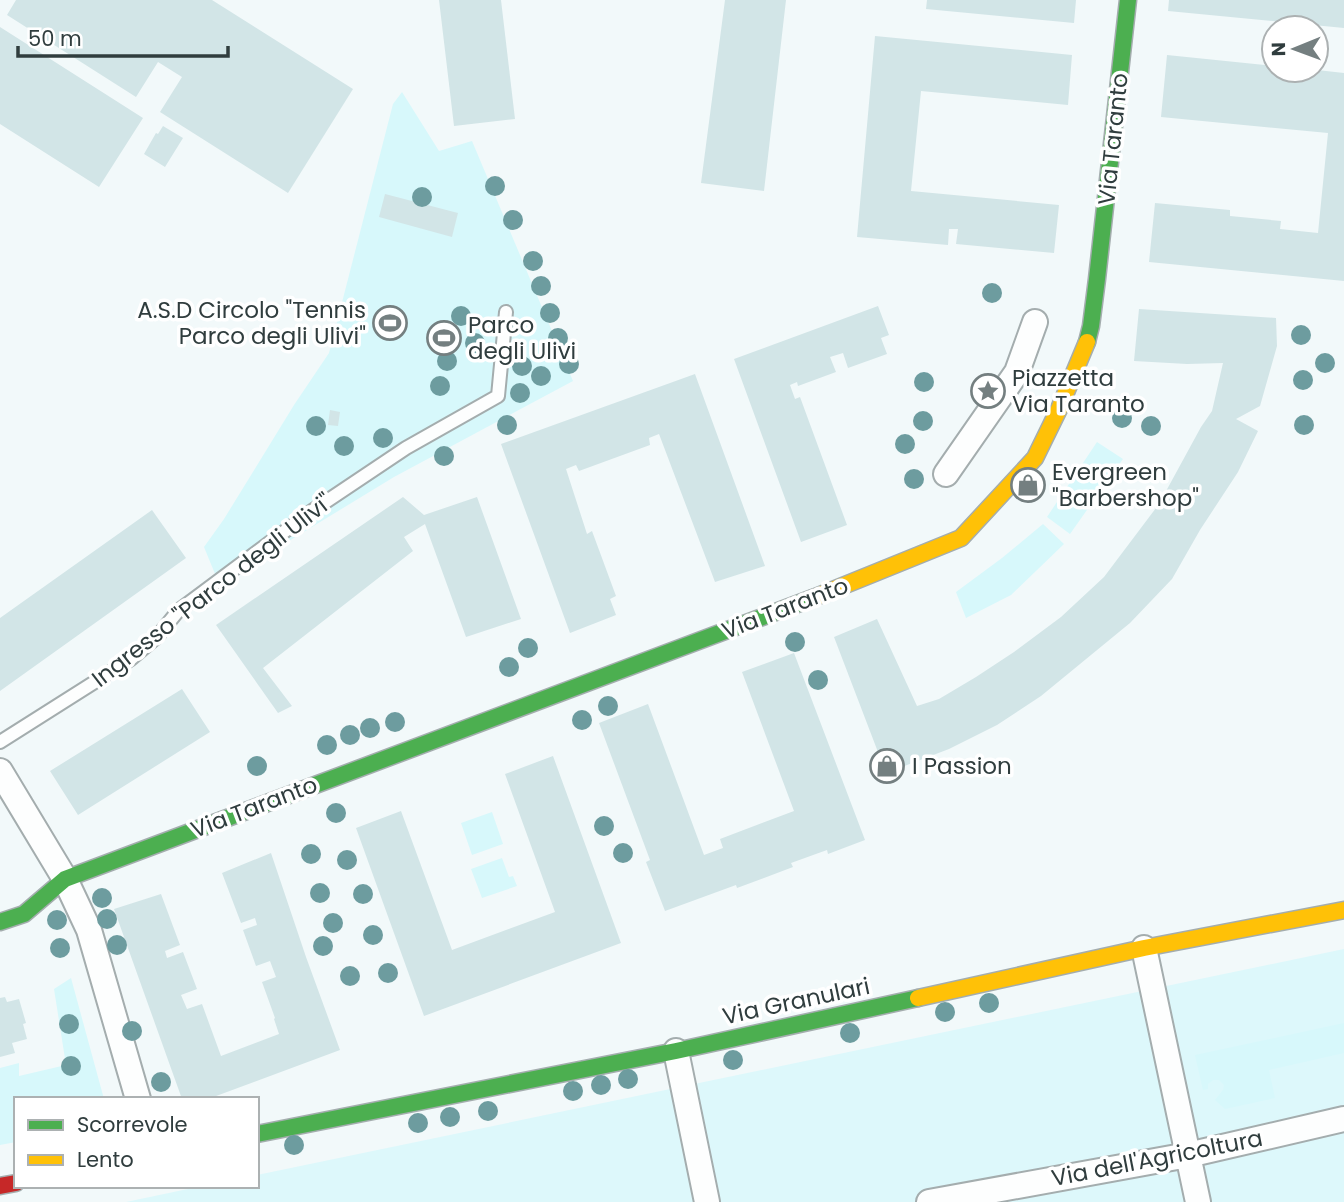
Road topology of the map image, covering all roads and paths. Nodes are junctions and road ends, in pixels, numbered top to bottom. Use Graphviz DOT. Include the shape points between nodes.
graph roads {
  1 [pos="1128,0"];
  2 [pos="506,312"];
  3 [pos="1035,322"];
  4 [pos="946,474"];
  5 [pos="0,743"];
  6 [pos="0,771"];
  7 [pos="65,879"];
  8 [pos="1344,910"];
  9 [pos="0,922"];
  10 [pos="1144,948"];
  11 [pos="676,1051"];
  12 [pos="137,1097"];
  13 [pos="1344,1119"];
  14 [pos="259,1135"];
  15 [pos="1188,1155"];
  16 [pos="707,1202"];
  17 [pos="929,1202"];
  18 [pos="1198,1202"];
  1 -- 7 [label="street, Via Taranto" via="1097,279 1084,351 1034,458 961,538 824,594"];
  2 -- 5 [label="lane, Ingresso \"Parco degli Ulivi\"" via="498,396 397,454 312,511 178,611 131,659"];
  3 -- 4 [label="street" via="1017,372"];
  6 -- 7 [label="street"];
  7 -- 9 [label="street, Via Taranto" via="24,914"];
  7 -- 12 [label="street" via="89,930"];
  8 -- 10 [label="street, Via Granulari"];
  10 -- 11 [label="street, Via Granulari"];
  10 -- 15 [label="street"];
  11 -- 14 [label="street, Via Granulari"];
  11 -- 16 [label="street"];
  13 -- 15 [label="street, Via dell'Agricoltura"];
  15 -- 17 [label="street, Via dell'Agricoltura"];
  15 -- 18 [label="street"];
}
